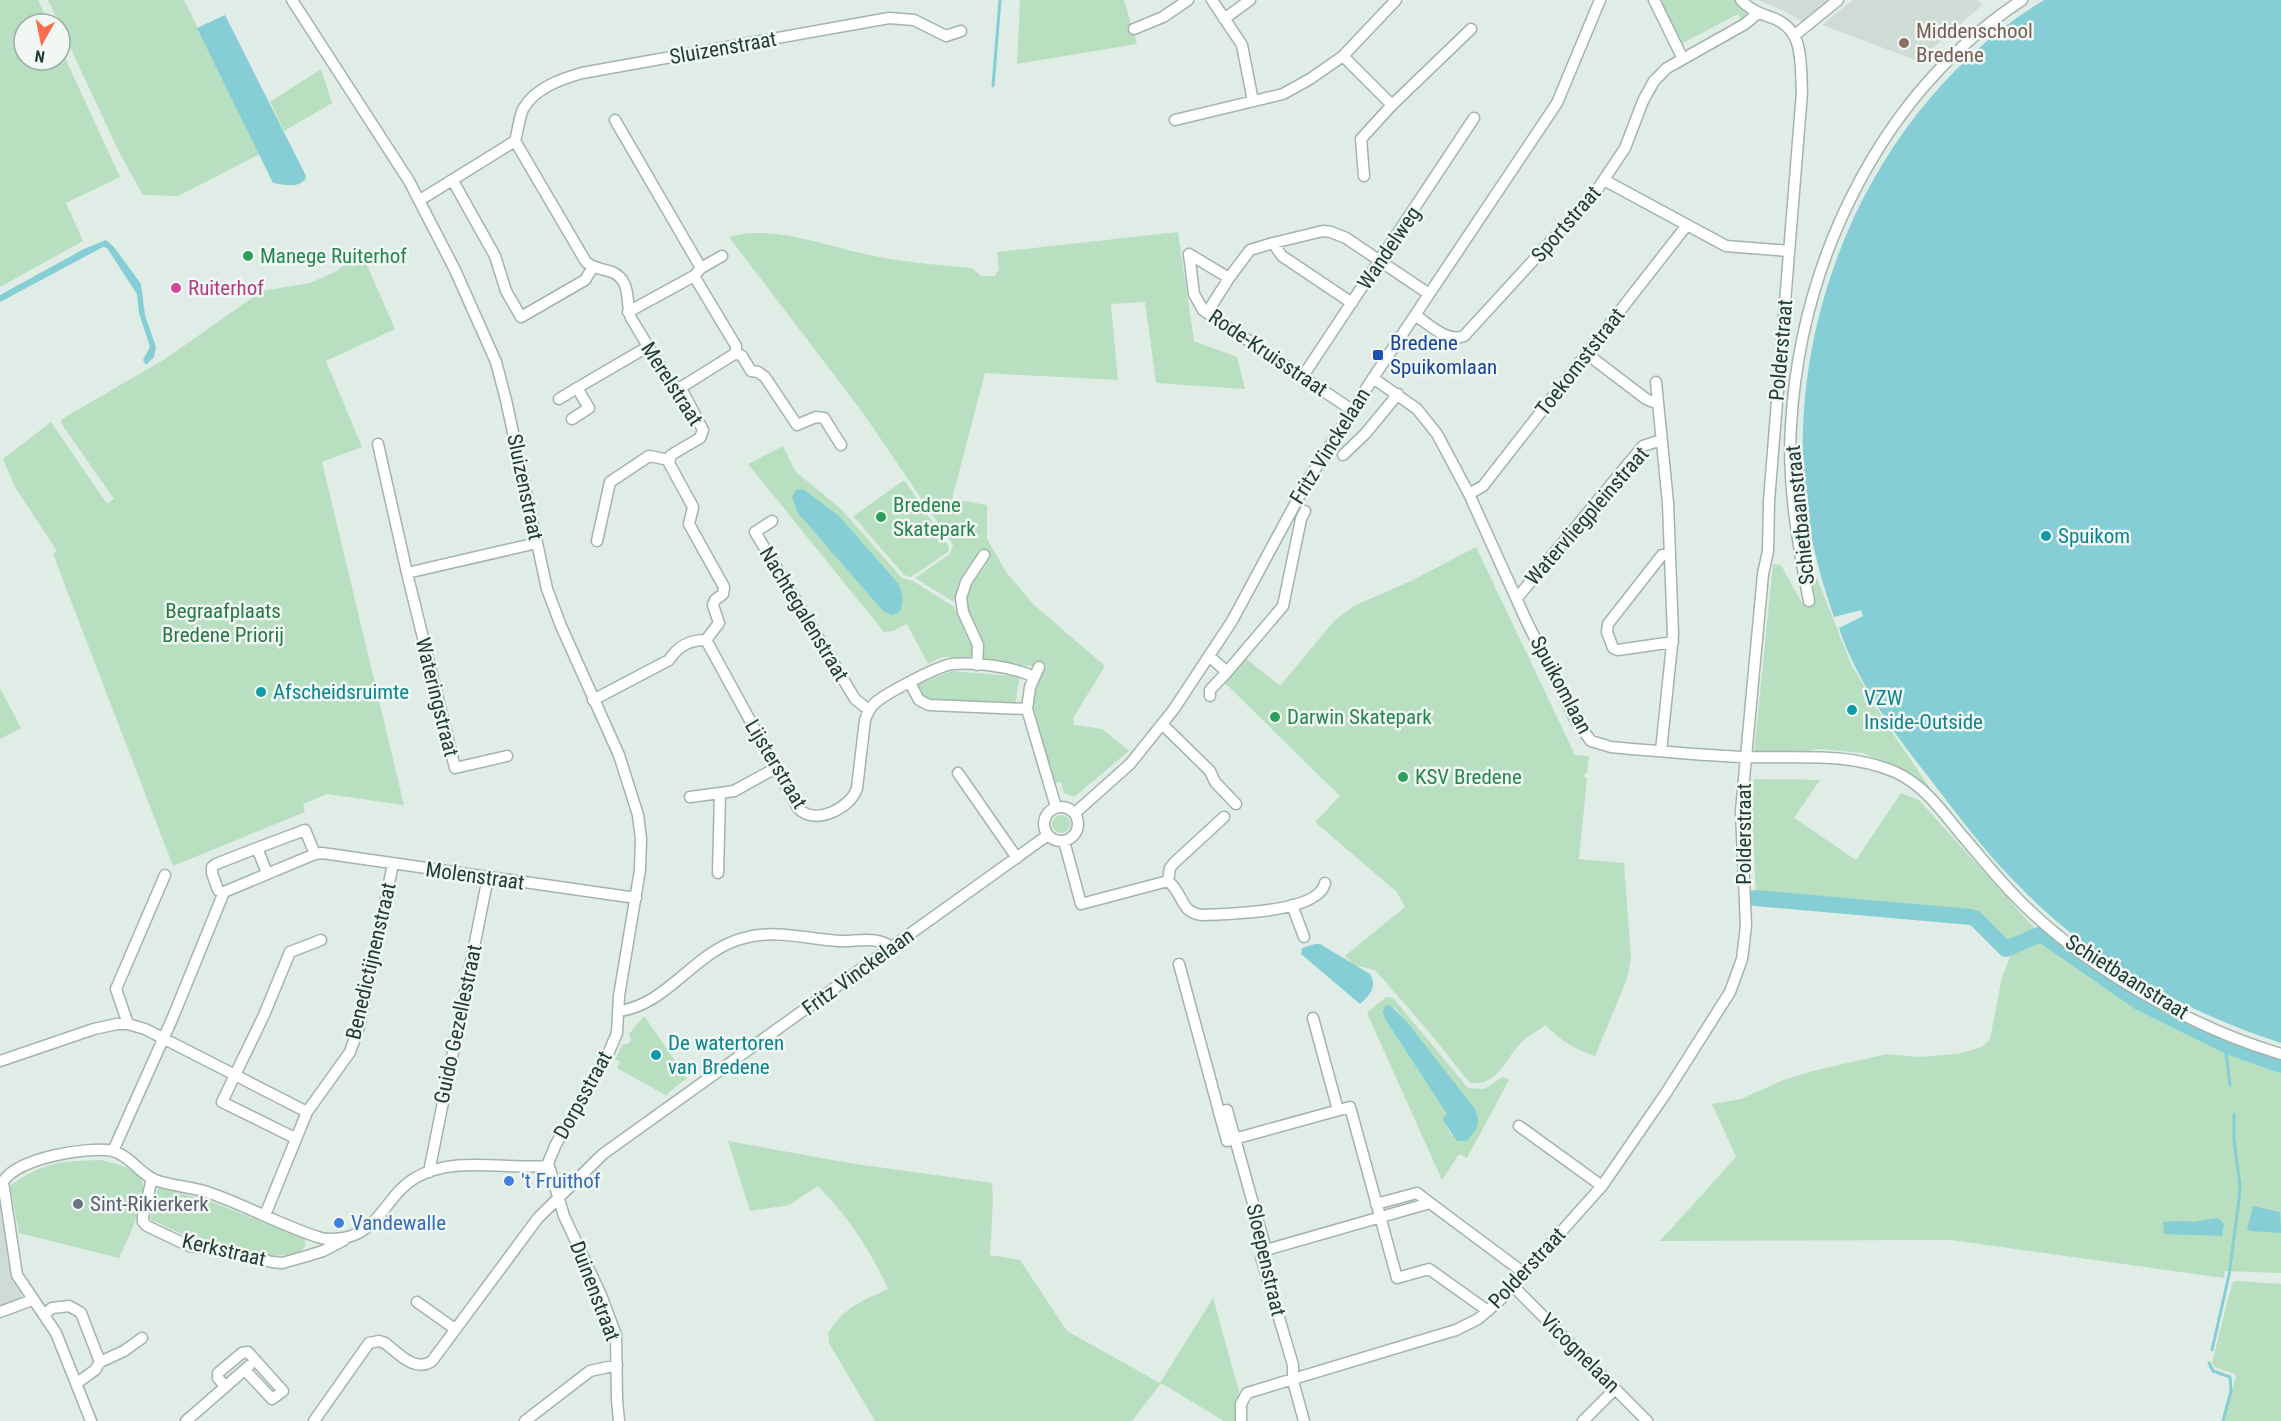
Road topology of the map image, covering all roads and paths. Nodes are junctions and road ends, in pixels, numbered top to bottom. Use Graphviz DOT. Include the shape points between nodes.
graph roads {
  1 [pos="292,0"];
  2 [pos="1188,0"];
  3 [pos="1212,0"];
  4 [pos="1250,0"];
  5 [pos="1396,0"];
  6 [pos="1600,0"];
  7 [pos="1654,0"];
  8 [pos="1741,0"];
  9 [pos="1838,0"];
  10 [pos="2022,0"];
  11 [pos="1758,13"];
  12 [pos="1224,19"];
  13 [pos="1134,29"];
  14 [pos="1471,29"];
  15 [pos="961,31"];
  16 [pos="1795,35"];
  17 [pos="1343,56"];
  18 [pos="1683,58"];
  19 [pos="1253,101"];
  20 [pos="1392,105"];
  21 [pos="1474,118"];
  22 [pos="615,120"];
  23 [pos="1175,120"];
  24 [pos="515,141"];
  25 [pos="1364,176"];
  26 [pos="1604,180"];
  27 [pos="453,181"];
  28 [pos="420,200"];
  29 [pos="1687,225"];
  30 [pos="1273,243"];
  31 [pos="1789,251"];
  32 [pos="722,256"];
  33 [pos="1380,261"];
  34 [pos="593,267"];
  35 [pos="698,272"];
  36 [pos="1229,278"];
  37 [pos="1429,294"];
  38 [pos="1352,303"];
  39 [pos="628,312"];
  40 [pos="1208,313"];
  41 [pos="1415,315"];
  42 [pos="649,346"];
  43 [pos="736,353"];
  44 [pos="1587,354"];
  45 [pos="1303,376"];
  46 [pos="1373,378"];
  47 [pos="1656,382"];
  48 [pos="577,388"];
  49 [pos="680,388"];
  50 [pos="1398,394"];
  51 [pos="559,399"];
  52 [pos="1658,404"];
  53 [pos="1352,410"];
  54 [pos="572,419"];
  55 [pos="1661,440"];
  56 [pos="378,444"];
  57 [pos="841,445"];
  58 [pos="1343,455"];
  59 [pos="669,460"];
  60 [pos="1469,494"];
  61 [pos="1289,512"];
  62 [pos="772,521"];
  63 [pos="597,541"];
  64 [pos="537,543"];
  65 [pos="984,555"];
  66 [pos="1670,555"];
  67 [pos="407,573"];
  68 [pos="1517,598"];
  69 [pos="1809,601"];
  70 [pos="706,639"];
  71 [pos="1673,642"];
  72 [pos="1209,656"];
  73 [pos="977,665"];
  74 [pos="1227,672"];
  75 [pos="910,683"];
  76 [pos="1210,696"];
  77 [pos="593,700"];
  78 [pos="1027,709"];
  79 [pos="869,710"];
  80 [pos="1162,724"];
  81 [pos="1661,751"];
  82 [pos="507,756"];
  83 [pos="1745,757"];
  84 [pos="776,768"];
  85 [pos="1891,771"];
  86 [pos="958,773"];
  87 [pos="720,794"];
  88 [pos="690,797"];
  89 [pos="1236,804"];
  90 [pos="1056,807"];
  91 [pos="1075,813"];
  92 [pos="1224,817"];
  93 [pos="1048,835"];
  94 [pos="1064,841"];
  95 [pos="257,848"];
  96 [pos="315,854"];
  97 [pos="1017,858"];
  98 [pos="393,864"];
  99 [pos="267,873"];
  100 [pos="718,873"];
  101 [pos="165,875"];
  102 [pos="488,877"];
  103 [pos="1168,881"];
  104 [pos="1325,883"];
  105 [pos="224,892"];
  106 [pos="636,898"];
  107 [pos="1292,905"];
  108 [pos="1304,937"];
  109 [pos="321,940"];
  110 [pos="892,948"];
  111 [pos="1179,964"];
  112 [pos="619,1011"];
  113 [pos="1313,1018"];
  114 [pos="128,1024"];
  115 [pos="163,1039"];
  116 [pos="2281,1054"];
  117 [pos="0,1060"];
  118 [pos="235,1075"];
  119 [pos="1338,1110"];
  120 [pos="307,1112"];
  121 [pos="1519,1126"];
  122 [pos="295,1138"];
  123 [pos="1235,1139"];
  124 [pos="113,1151"];
  125 [pos="549,1166"];
  126 [pos="429,1172"];
  127 [pos="152,1178"];
  128 [pos="2,1182"];
  129 [pos="1602,1186"];
  130 [pos="559,1199"];
  131 [pos="1430,1203"];
  132 [pos="1376,1204"];
  133 [pos="265,1215"];
  134 [pos="1380,1218"];
  135 [pos="349,1237"];
  136 [pos="1266,1250"];
  137 [pos="1524,1273"];
  138 [pos="1513,1286"];
  139 [pos="32,1300"];
  140 [pos="417,1302"];
  141 [pos="1488,1311"];
  142 [pos="0,1312"];
  143 [pos="45,1314"];
  144 [pos="455,1329"];
  145 [pos="142,1338"];
  146 [pos="257,1360"];
  147 [pos="100,1362"];
  148 [pos="617,1365"];
  149 [pos="245,1370"];
  150 [pos="1293,1381"];
  151 [pos="77,1383"];
  152 [pos="225,1386"];
  153 [pos="1615,1389"];
  154 [pos="91,1421"];
  155 [pos="186,1421"];
  156 [pos="314,1421"];
  157 [pos="525,1421"];
  158 [pos="619,1421"];
  159 [pos="1241,1421"];
  160 [pos="1304,1421"];
  161 [pos="1583,1421"];
  162 [pos="1647,1421"];
  1 -- 28 [label="street, Sluizenstraat"];
  2 -- 13 [label="street" via="1163,17"];
  3 -- 12 [label="street"];
  4 -- 12 [label="street"];
  5 -- 17 [label="street"];
  6 -- 37 [label="street, Fritz Vinckelaan" via="1557,103"];
  7 -- 18 [label="street"];
  8 -- 11 [label="street"];
  9 -- 16 [label="street"];
  10 -- 69 [label="street, Schietbaanstraat" via="1943,64 1899,118 1849,202 1818,281 1803,333 1791,426 1795,508"];
  11 -- 16 [label="street" via="1780,21"];
  11 -- 18 [label="street, Sportstraat"];
  12 -- 19 [label="street" via="1242,45"];
  14 -- 20 [label="street"];
  15 -- 24 [label="street, Sluizenstraat" via="946,36 914,20 889,18 582,74 553,82 531,100 524,109"];
  16 -- 31 [label="street, Polderstraat" via="1802,92"];
  17 -- 19 [label="street" via="1283,94"];
  17 -- 20 [label="street"];
  18 -- 26 [label="street, Sportstraat" via="1653,81 1626,148"];
  19 -- 23 [label="street"];
  20 -- 25 [label="street" via="1361,139"];
  21 -- 33 [label="street, Wandelweg"];
  22 -- 35 [label="street"];
  24 -- 27 [label="street"];
  24 -- 34 [label="street, Merelstraat" via="582,256"];
  26 -- 29 [label="street"];
  26 -- 41 [label="street, Sportstraat" via="1464,336 1449,337"];
  27 -- 28 [label="street"];
  27 -- 34 [label="street" via="495,256 506,291 521,317 585,280"];
  28 -- 64 [label="street, Sluizenstraat" via="496,362"];
  29 -- 31 [label="street" via="1726,246"];
  29 -- 44 [label="street, Toekomststraat"];
  30 -- 33 [label="street" via="1330,232"];
  30 -- 36 [label="street" via="1250,250"];
  30 -- 38 [label="street" via="1282,256"];
  31 -- 83 [label="street, Polderstraat" via="1768,551"];
  32 -- 35 [label="street"];
  33 -- 37 [label="street"];
  33 -- 38 [label="street, Wandelweg"];
  34 -- 39 [label="street, Merelstraat" via="618,276 629,296"];
  35 -- 39 [label="street"];
  35 -- 43 [label="street"];
  36 -- 40 [label="street"];
  36 -- 40 [label="street, Rode-Kruisstraat" via="1189,254 1194,294"];
  37 -- 41 [label="street, Fritz Vinckelaan"];
  38 -- 45 [label="street, Wandelweg"];
  39 -- 42 [label="street, Merelstraat"];
  40 -- 45 [label="street, Rode-Kruisstraat"];
  41 -- 46 [label="street, Fritz Vinckelaan"];
  42 -- 48 [label="street"];
  42 -- 49 [label="street, Merelstraat" via="669,381"];
  43 -- 49 [label="street"];
  43 -- 57 [label="street" via="751,371 765,376 797,425 824,418"];
  44 -- 52 [label="street"];
  44 -- 60 [label="street, Toekomststraat" via="1483,486"];
  45 -- 53 [label="street, Rode-Kruisstraat"];
  46 -- 50 [label="street, Spuikomlaan"];
  46 -- 53 [label="street, Fritz Vinckelaan"];
  47 -- 52 [label="street"];
  48 -- 51 [label="street"];
  48 -- 54 [label="street" via="589,408"];
  49 -- 59 [label="street, Merelstraat" via="703,433"];
  50 -- 58 [label="street"];
  50 -- 60 [label="street, Spuikomlaan" via="1417,409 1437,434"];
  52 -- 55 [label="street"];
  53 -- 61 [label="street, Fritz Vinckelaan"];
  55 -- 66 [label="street"];
  55 -- 68 [label="street, Watervliegpleinstraat" via="1643,446"];
  56 -- 67 [label="street, Wateringstraat"];
  59 -- 63 [label="street" via="649,456 605,485"];
  59 -- 70 [label="street" via="693,507 688,524 724,587 713,605 719,623"];
  60 -- 68 [label="street, Spuikomlaan"];
  61 -- 72 [label="street, Fritz Vinckelaan" via="1254,582"];
  61 -- 74 [label="street" via="1303,515 1283,606"];
  62 -- 79 [label="street, Nachtegalenstraat" via="755,532 856,700"];
  64 -- 67 [label="street"];
  64 -- 77 [label="street, Sluizenstraat" via="553,606"];
  65 -- 73 [label="street" via="964,586 961,600 978,643"];
  66 -- 71 [label="street"];
  66 -- 71 [label="street" via="1662,555 1608,624 1607,632 1613,648 1618,650"];
  67 -- 82 [label="street, Wateringstraat" via="455,768"];
  68 -- 81 [label="street, Spuikomlaan" via="1587,738 1603,746"];
  70 -- 77 [label="street" via="695,639 675,651 669,660"];
  70 -- 84 [label="street, Lijsterstraat"];
  71 -- 81 [label="street"];
  72 -- 74 [label="street"];
  72 -- 80 [label="street, Fritz Vinckelaan"];
  73 -- 75 [label="street" via="946,665"];
  73 -- 78 [label="street" via="1036,672"];
  74 -- 76 [label="street" via="1210,690"];
  75 -- 78 [label="street" via="919,700 929,705"];
  75 -- 79 [label="street" via="880,699"];
  77 -- 106 [label="street, Sluizenstraat" via="619,755 638,815 641,863"];
  78 -- 90 [label="street"];
  79 -- 84 [label="street, Lijsterstraat" via="857,789 847,803 821,816 806,815"];
  80 -- 89 [label="street" via="1210,771"];
  80 -- 91 [label="street, Fritz Vinckelaan" via="1130,764"];
  81 -- 83 [label="street, Spuikomlaan"];
  83 -- 85 [label="street, Spuikomlaan" via="1839,758"];
  83 -- 129 [label="street, Polderstraat" via="1741,811 1746,926 1742,959 1730,992"];
  84 -- 87 [label="street" via="734,791"];
  85 -- 116 [label="street, Schietbaanstraat" via="1934,800 2017,898 2078,951 2172,1008"];
  86 -- 97 [label="street"];
  87 -- 88 [label="street"];
  87 -- 100 [label="street"];
  90 -- 91 [label="street" via="1066,807"];
  90 -- 93 [label="street" via="1045,818"];
  91 -- 94 [label="street" via="1077,830"];
  92 -- 103 [label="street" via="1174,863"];
  93 -- 94 [label="street"];
  93 -- 97 [label="street, Fritz Vinckelaan"];
  94 -- 103 [label="street" via="1081,904"];
  95 -- 96 [label="street" via="305,830"];
  95 -- 99 [label="street"];
  95 -- 105 [label="street" via="212,867 218,890"];
  96 -- 98 [label="street, Molenstraat"];
  96 -- 99 [label="street, Molenstraat"];
  97 -- 110 [label="street, Fritz Vinckelaan"];
  98 -- 102 [label="street, Molenstraat"];
  98 -- 120 [label="street, Benedictijnenstraat" via="359,1027 340,1068"];
  99 -- 105 [label="street, Molenstraat"];
  101 -- 114 [label="street" via="116,989"];
  102 -- 106 [label="street, Molenstraat"];
  102 -- 126 [label="street, Guido Gezellestraat"];
  103 -- 107 [label="street" via="1177,888 1192,914"];
  104 -- 107 [label="street" via="1317,897"];
  105 -- 115 [label="street"];
  106 -- 112 [label="street, Sluizenstraat"];
  107 -- 108 [label="street"];
  109 -- 118 [label="street" via="290,952"];
  110 -- 112 [label="street" via="877,940 840,941 774,933 743,938 704,957 644,1004"];
  110 -- 130 [label="street, Fritz Vinckelaan" via="615,1145"];
  111 -- 123 [label="street, Sloepenstraat" via="1227,1142"];
  112 -- 125 [label="street, Dorpsstraat" via="613,1042 551,1154"];
  113 -- 119 [label="street"];
  114 -- 115 [label="street"];
  114 -- 117 [label="street" via="94,1029"];
  115 -- 118 [label="street"];
  115 -- 124 [label="street"];
  118 -- 120 [label="street"];
  118 -- 122 [label="street" via="222,1102"];
  119 -- 123 [label="street"];
  119 -- 132 [label="street" via="1350,1107"];
  120 -- 122 [label="street, Benedictijnenstraat"];
  121 -- 129 [label="street"];
  122 -- 133 [label="street, Benedictijnenstraat"];
  123 -- 136 [label="street, Sloepenstraat"];
  124 -- 127 [label="street"];
  124 -- 128 [label="street" via="36,1160"];
  125 -- 126 [label="street, Dorpsstraat" via="447,1167"];
  125 -- 130 [label="street, Duinenstraat"];
  126 -- 135 [label="street, Dorpsstraat" via="409,1182 367,1229"];
  127 -- 133 [label="street" via="208,1192"];
  127 -- 135 [label="street, Kerkstraat" via="143,1222 189,1246 282,1263 323,1251"];
  128 -- 139 [label="street" via="17,1275"];
  129 -- 137 [label="street, Polderstraat"];
  130 -- 144 [label="street, Fritz Vinckelaan" via="538,1218"];
  130 -- 148 [label="street, Duinenstraat" via="614,1327"];
  131 -- 132 [label="street" via="1417,1193"];
  131 -- 134 [label="street"];
  131 -- 137 [label="street"];
  132 -- 134 [label="street"];
  133 -- 135 [label="street" via="321,1238"];
  134 -- 136 [label="street"];
  134 -- 141 [label="street" via="1397,1278 1429,1269"];
  136 -- 150 [label="street, Sloepenstraat" via="1261,1257 1293,1365"];
  137 -- 138 [label="street, Polderstraat"];
  138 -- 141 [label="street, Polderstraat"];
  138 -- 153 [label="street, Vicognelaan"];
  139 -- 142 [label="street"];
  139 -- 143 [label="street"];
  140 -- 144 [label="street"];
  141 -- 150 [label="street, Polderstraat" via="1456,1330"];
  143 -- 147 [label="street" via="52,1308 69,1306 81,1313"];
  143 -- 151 [label="street"];
  144 -- 156 [label="street, Fritz Vinckelaan" via="432,1361 422,1366 385,1343 369,1343"];
  145 -- 147 [label="street" via="124,1352"];
  146 -- 149 [label="street"];
  146 -- 149 [label="street" via="283,1391 272,1399"];
  146 -- 152 [label="street" via="248,1352 242,1353 218,1373"];
  147 -- 151 [label="street"];
  148 -- 157 [label="street" via="590,1371"];
  148 -- 158 [label="street, Duinenstraat"];
  149 -- 152 [label="street"];
  150 -- 159 [label="street, Polderstraat" via="1247,1394 1241,1404"];
  150 -- 160 [label="street"];
  151 -- 154 [label="street"];
  152 -- 155 [label="street"];
  153 -- 161 [label="street"];
  153 -- 162 [label="street, Vicognelaan"];
}
